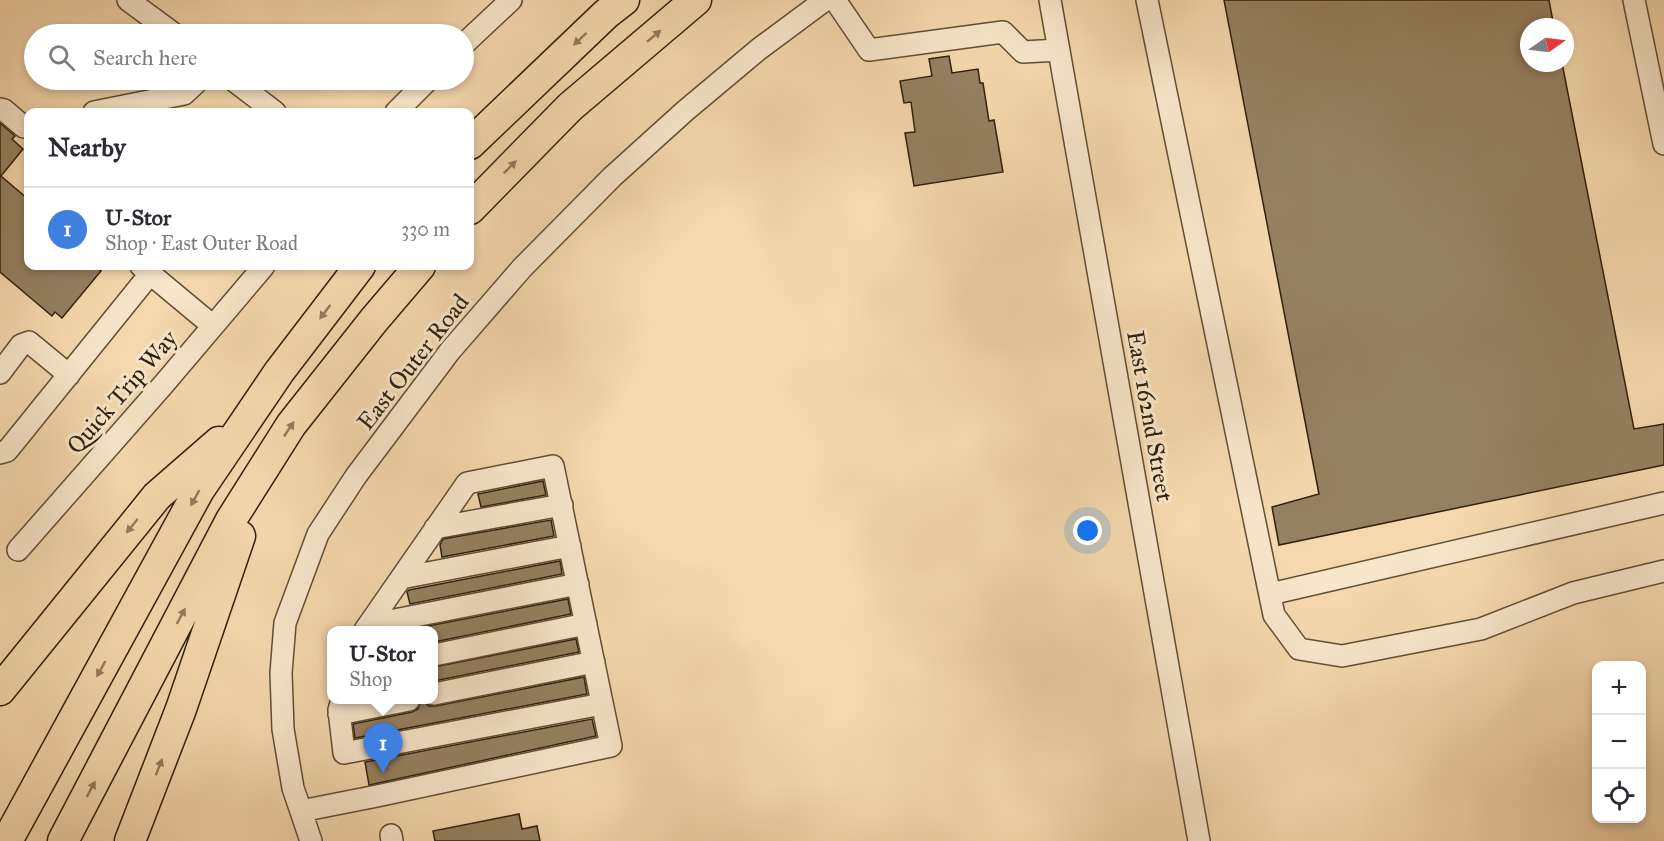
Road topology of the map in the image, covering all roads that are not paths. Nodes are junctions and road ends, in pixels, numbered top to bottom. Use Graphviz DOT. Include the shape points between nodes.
graph roads {
  1 [pos="128,0"];
  2 [pos="511,0"];
  3 [pos="624,0"];
  4 [pos="696,0"];
  5 [pos="825,0"];
  6 [pos="835,0"];
  7 [pos="1050,0"];
  8 [pos="1147,0"];
  9 [pos="1634,0"];
  10 [pos="160,24"];
  11 [pos="474,35"];
  12 [pos="1059,50"];
  13 [pos="189,90"];
  14 [pos="246,90"];
  15 [pos="418,90"];
  16 [pos="113,108"];
  17 [pos="270,108"];
  18 [pos="400,108"];
  19 [pos="0,109"];
  20 [pos="24,126"];
  21 [pos="474,140"];
  22 [pos="1664,144"];
  23 [pos="474,205"];
  24 [pos="145,270"];
  25 [pos="261,270"];
  26 [pos="357,270"];
  27 [pos="417,270"];
  28 [pos="213,326"];
  29 [pos="0,373"];
  30 [pos="69,375"];
  31 [pos="250,414"];
  32 [pos="0,453"];
  33 [pos="261,472"];
  34 [pos="1664,503"];
  35 [pos="562,506"];
  36 [pos="435,528"];
  37 [pos="570,546"];
  38 [pos="18,550"];
  39 [pos="1664,571"];
  40 [pos="401,578"];
  41 [pos="578,584"];
  42 [pos="1270,594"];
  43 [pos="586,624"];
  44 [pos="368,626"];
  45 [pos="377,626"];
  46 [pos="438,654"];
  47 [pos="594,662"];
  48 [pos="0,690"];
  49 [pos="438,693"];
  50 [pos="360,704"];
  51 [pos="602,704"];
  52 [pos="341,706"];
  53 [pos="301,811"];
  54 [pos="7,841"];
  55 [pos="63,841"];
  56 [pos="130,841"];
  57 [pos="311,841"];
  58 [pos="1199,841"];
  1 -- 10 [label="street"];
  2 -- 11 [label="street"];
  3 -- 21 [label="highway, one-way"];
  23 -- 4 [label="highway, one-way" via="570,107"];
  5 -- 53 [label="street, East Outer Road" via="685,111 522,267 450,351 356,476 318,534 285,623 281,673 283,729"];
  6 -- 12 [label="street" via="869,50 1003,32 1023,52"];
  7 -- 12 [label="street, East 162nd Street"];
  8 -- 42 [label="street"];
  9 -- 22 [label="street"];
  12 -- 58 [label="street, East 162nd Street"];
  13 -- 16 [label="street"];
  14 -- 17 [label="street"];
  15 -- 18 [label="street"];
  19 -- 20 [label="street"];
  24 -- 28 [label="street"];
  24 -- 30 [label="street"];
  25 -- 28 [label="street, Quick Trip Way"];
  26 -- 31 [label="highway, one-way"];
  33 -- 27 [label="highway, one-way" via="291,425"];
  28 -- 38 [label="street, Quick Trip Way"];
  29 -- 30 [label="street" via="21,345 29,342"];
  30 -- 32 [label="street" via="7,451"];
  31 -- 48 [label="highway, one-way" via="157,496"];
  31 -- 54 [label="highway, one-way" via="199,490"];
  55 -- 33 [label="highway, one-way" via="231,520"];
  56 -- 33 [label="highway, one-way" via="181,709"];
  34 -- 42 [label="street"];
  35 -- 36 [label="street"];
  35 -- 36 [label="street" via="554,466 466,483"];
  35 -- 37 [label="street"];
  36 -- 40 [label="street"];
  37 -- 40 [label="street"];
  37 -- 41 [label="street"];
  39 -- 42 [label="street" via="1573,593 1481,629 1342,657 1299,649 1274,615"];
  40 -- 44 [label="street"];
  41 -- 43 [label="street"];
  41 -- 45 [label="street"];
  43 -- 46 [label="street"];
  43 -- 47 [label="street"];
  47 -- 49 [label="street"];
  47 -- 51 [label="street"];
  50 -- 52 [label="street"];
  51 -- 52 [label="street" via="344,753"];
  51 -- 53 [label="street" via="611,746"];
  53 -- 57 [label="street, East Outer Road"];
}
